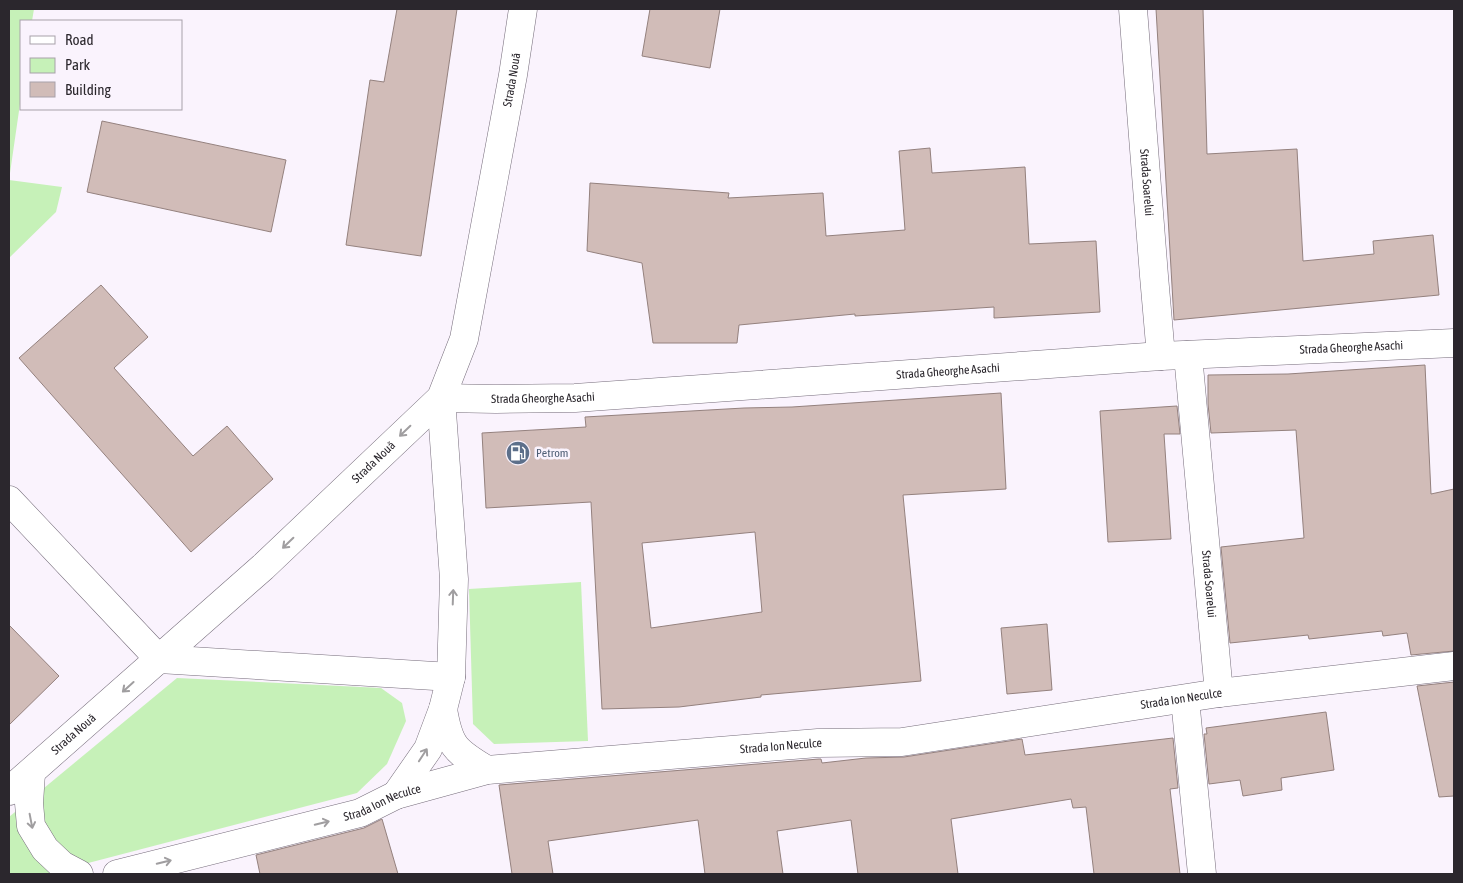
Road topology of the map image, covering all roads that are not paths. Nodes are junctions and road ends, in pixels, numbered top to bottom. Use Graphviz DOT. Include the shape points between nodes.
graph roads {
  1 [pos="523,9"];
  2 [pos="1134,9"];
  3 [pos="1454,343"];
  4 [pos="1175,355"];
  5 [pos="441,398"];
  6 [pos="9,500"];
  7 [pos="159,659"];
  8 [pos="1454,666"];
  9 [pos="451,677"];
  10 [pos="1219,693"];
  11 [pos="1185,698"];
  12 [pos="443,709"];
  13 [pos="487,770"];
  14 [pos="31,773"];
  15 [pos="9,791"];
  16 [pos="396,795"];
  17 [pos="79,874"];
  18 [pos="117,874"];
  19 [pos="1202,874"];
  1 -- 5 [label="street, Strada Nouă" via="464,340"];
  2 -- 4 [label="street, Strada Soarelui" via="1153,267"];
  3 -- 4 [label="street, Strada Gheorghe Asachi"];
  4 -- 5 [label="street, Strada Gheorghe Asachi" via="575,398"];
  4 -- 10 [label="street, Strada Soarelui"];
  5 -- 7 [label="street, Strada Nouă, one-way" via="263,567"];
  9 -- 5 [label="street, one-way" via="454,579"];
  6 -- 7 [label="street"];
  7 -- 9 [label="street"];
  7 -- 14 [label="street, Strada Nouă, one-way"];
  8 -- 10 [label="street, Strada Ion Neculce"];
  9 -- 12 [label="street"];
  10 -- 11 [label="street, Strada Ion Neculce"];
  11 -- 13 [label="street, Strada Ion Neculce" via="902,742 818,743"];
  11 -- 19 [label="street"];
  12 -- 13 [label="street" via="451,740 465,757"];
  16 -- 12 [label="street, one-way" via="428,749"];
  13 -- 16 [label="street, Strada Ion Neculce"];
  14 -- 15 [label="street, Strada Nouă"];
  14 -- 17 [label="street, one-way" via="31,826 46,849 62,865"];
  18 -- 16 [label="street, Strada Ion Neculce, one-way" via="360,813"];
}
